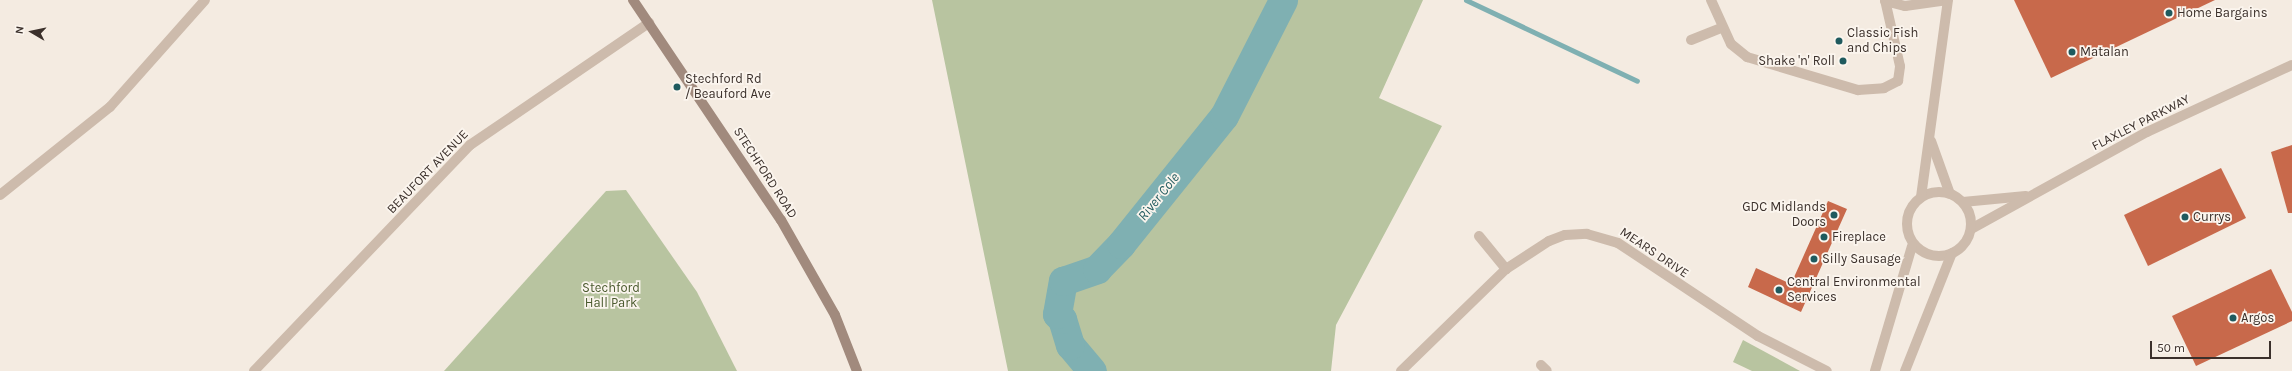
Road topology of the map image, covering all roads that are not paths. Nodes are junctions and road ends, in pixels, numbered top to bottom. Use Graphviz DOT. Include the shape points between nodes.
graph roads {
  1 [pos="205,0"];
  2 [pos="633,0"];
  3 [pos="1711,0"];
  4 [pos="1885,0"];
  5 [pos="1948,0"];
  6 [pos="649,23"];
  7 [pos="1721,28"];
  8 [pos="1691,40"];
  9 [pos="2292,65"];
  10 [pos="1930,139"];
  11 [pos="1950,194"];
  12 [pos="0,195"];
  13 [pos="2026,196"];
  14 [pos="1921,197"];
  15 [pos="1963,202"];
  16 [pos="1971,229"];
  17 [pos="1479,236"];
  18 [pos="1912,246"];
  19 [pos="1952,253"];
  20 [pos="1506,269"];
  21 [pos="254,371"];
  22 [pos="857,371"];
  23 [pos="1401,371"];
  24 [pos="1827,371"];
  25 [pos="1875,371"];
  26 [pos="1905,371"];
  1 -- 12 [label="street" via="110,107"];
  2 -- 6 [label="main road, STECHFORD ROAD"];
  3 -- 7 [label="street"];
  4 -- 5 [label="street" via="1905,6"];
  4 -- 7 [label="street" via="1900,66 1898,82 1884,88 1858,90 1747,57 1731,44"];
  5 -- 10 [label="street"];
  6 -- 21 [label="street, BEAUFORT AVENUE" via="470,145"];
  6 -- 22 [label="main road, STECHFORD ROAD" via="781,220 835,316"];
  7 -- 8 [label="street"];
  9 -- 13 [label="street, FLAXLEY PARKWAY" via="2147,132"];
  10 -- 11 [label="street"];
  10 -- 14 [label="street"];
  11 -- 14 [label="street" via="1935,192"];
  11 -- 15 [label="street"];
  13 -- 15 [label="street, FLAXLEY PARKWAY"];
  13 -- 16 [label="street, FLAXLEY PARKWAY"];
  14 -- 18 [label="street" via="1910,209 1906,221"];
  15 -- 16 [label="street" via="1971,216"];
  16 -- 19 [label="street" via="1962,246"];
  17 -- 20 [label="street"];
  18 -- 19 [label="street" via="1934,256"];
  18 -- 25 [label="street"];
  19 -- 26 [label="street"];
  20 -- 23 [label="street, MEARS DRIVE"];
  20 -- 24 [label="street, MEARS DRIVE" via="1565,235 1604,237 1758,336"];
}
